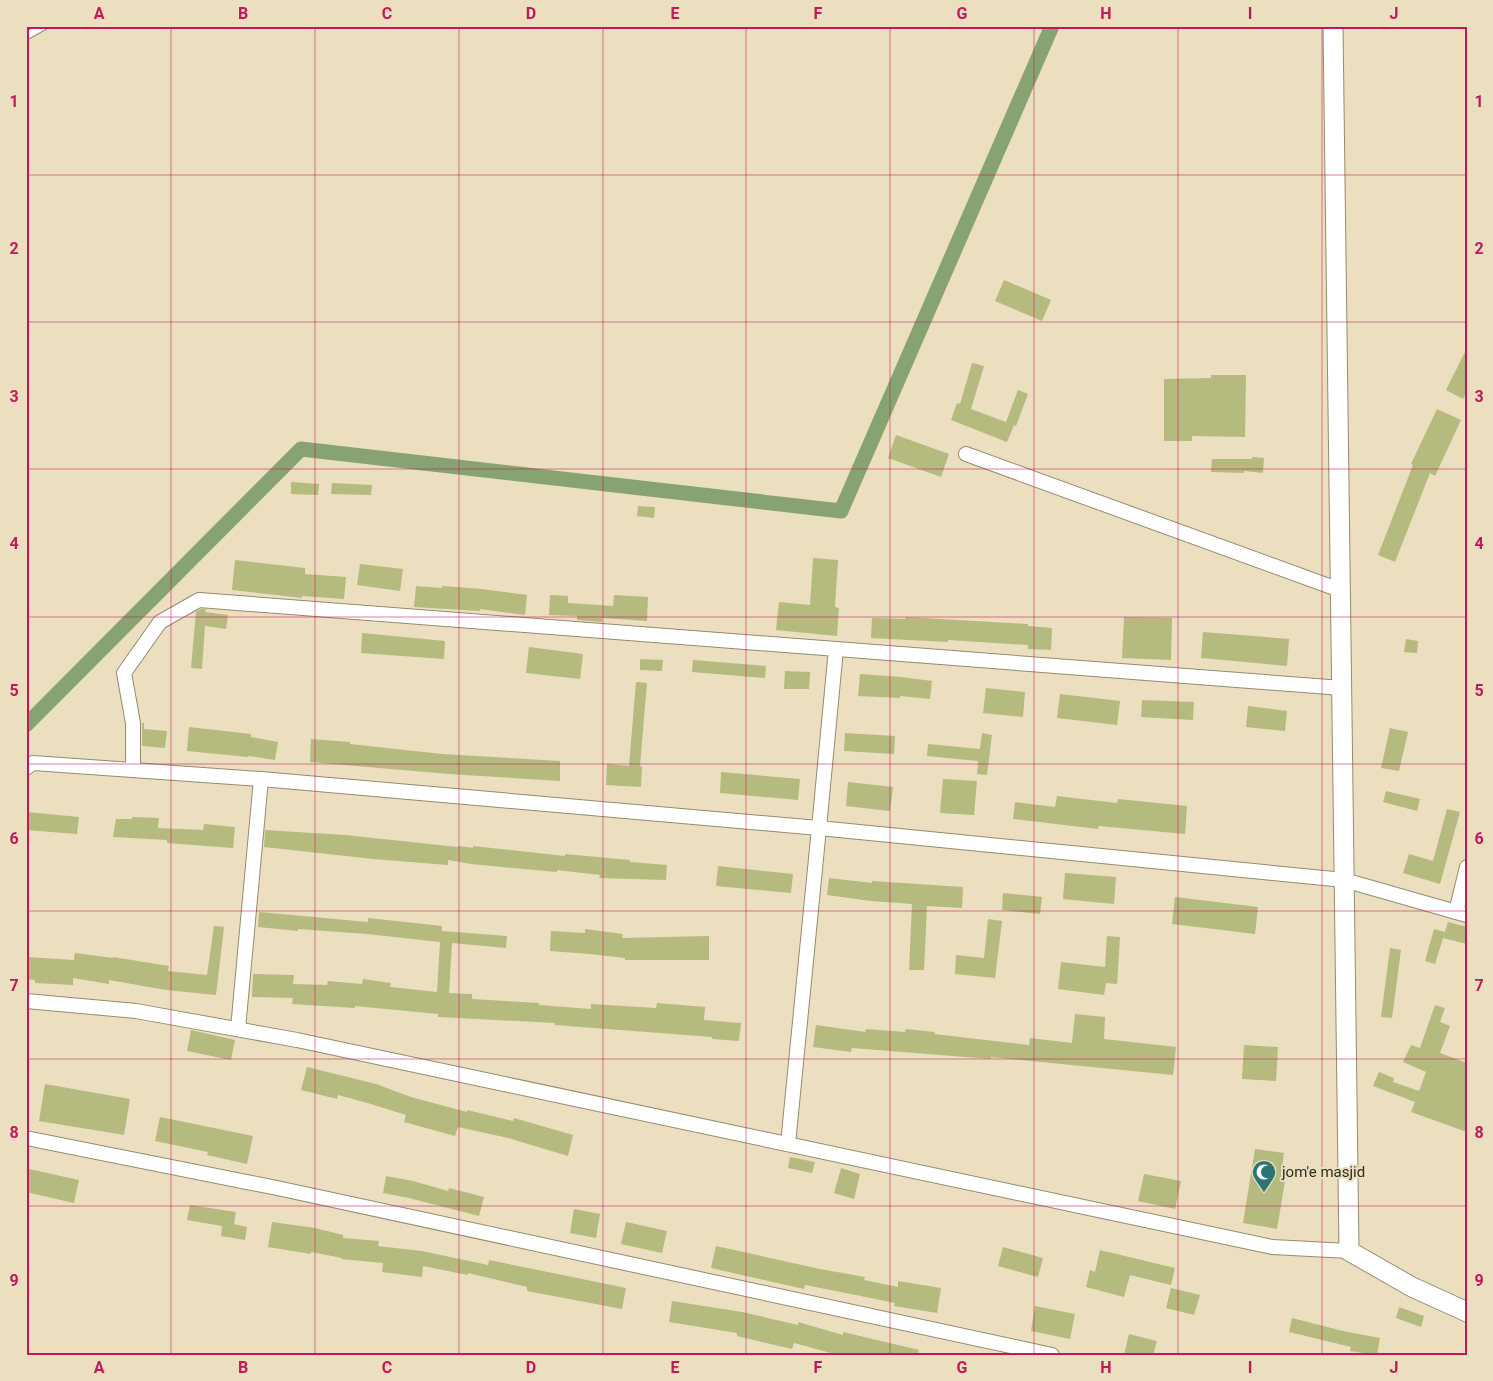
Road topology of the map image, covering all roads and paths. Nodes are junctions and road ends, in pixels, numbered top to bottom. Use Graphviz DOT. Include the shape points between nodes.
graph roads {
  1 [pos="44,26"];
  2 [pos="1333,26"];
  3 [pos="26,36"];
  4 [pos="966,454"];
  5 [pos="1340,590"];
  6 [pos="836,649"];
  7 [pos="1342,688"];
  8 [pos="26,768"];
  9 [pos="133,770"];
  10 [pos="261,780"];
  11 [pos="819,828"];
  12 [pos="1467,867"];
  13 [pos="1344,880"];
  14 [pos="1461,913"];
  15 [pos="26,1001"];
  16 [pos="238,1029"];
  17 [pos="26,1138"];
  18 [pos="788,1144"];
  19 [pos="1349,1251"];
  20 [pos="1467,1312"];
  21 [pos="1052,1355"];
  1 -- 3 [label="lane"];
  2 -- 5 [label="street"];
  4 -- 5 [label="street"];
  5 -- 7 [label="street"];
  6 -- 7 [label="street"];
  6 -- 9 [label="street" via="198,600 160,622 124,673 132,723"];
  6 -- 11 [label="street"];
  7 -- 13 [label="street"];
  8 -- 9 [label="street" via="33,763"];
  9 -- 10 [label="street"];
  10 -- 11 [label="street"];
  10 -- 16 [label="street"];
  11 -- 13 [label="street"];
  11 -- 18 [label="street"];
  12 -- 14 [label="street"];
  13 -- 14 [label="street"];
  13 -- 19 [label="street"];
  15 -- 16 [label="street" via="136,1010"];
  16 -- 18 [label="street"];
  17 -- 21 [label="street" via="276,1188"];
  18 -- 19 [label="street" via="1272,1247"];
  19 -- 20 [label="street" via="1412,1287"];
}
